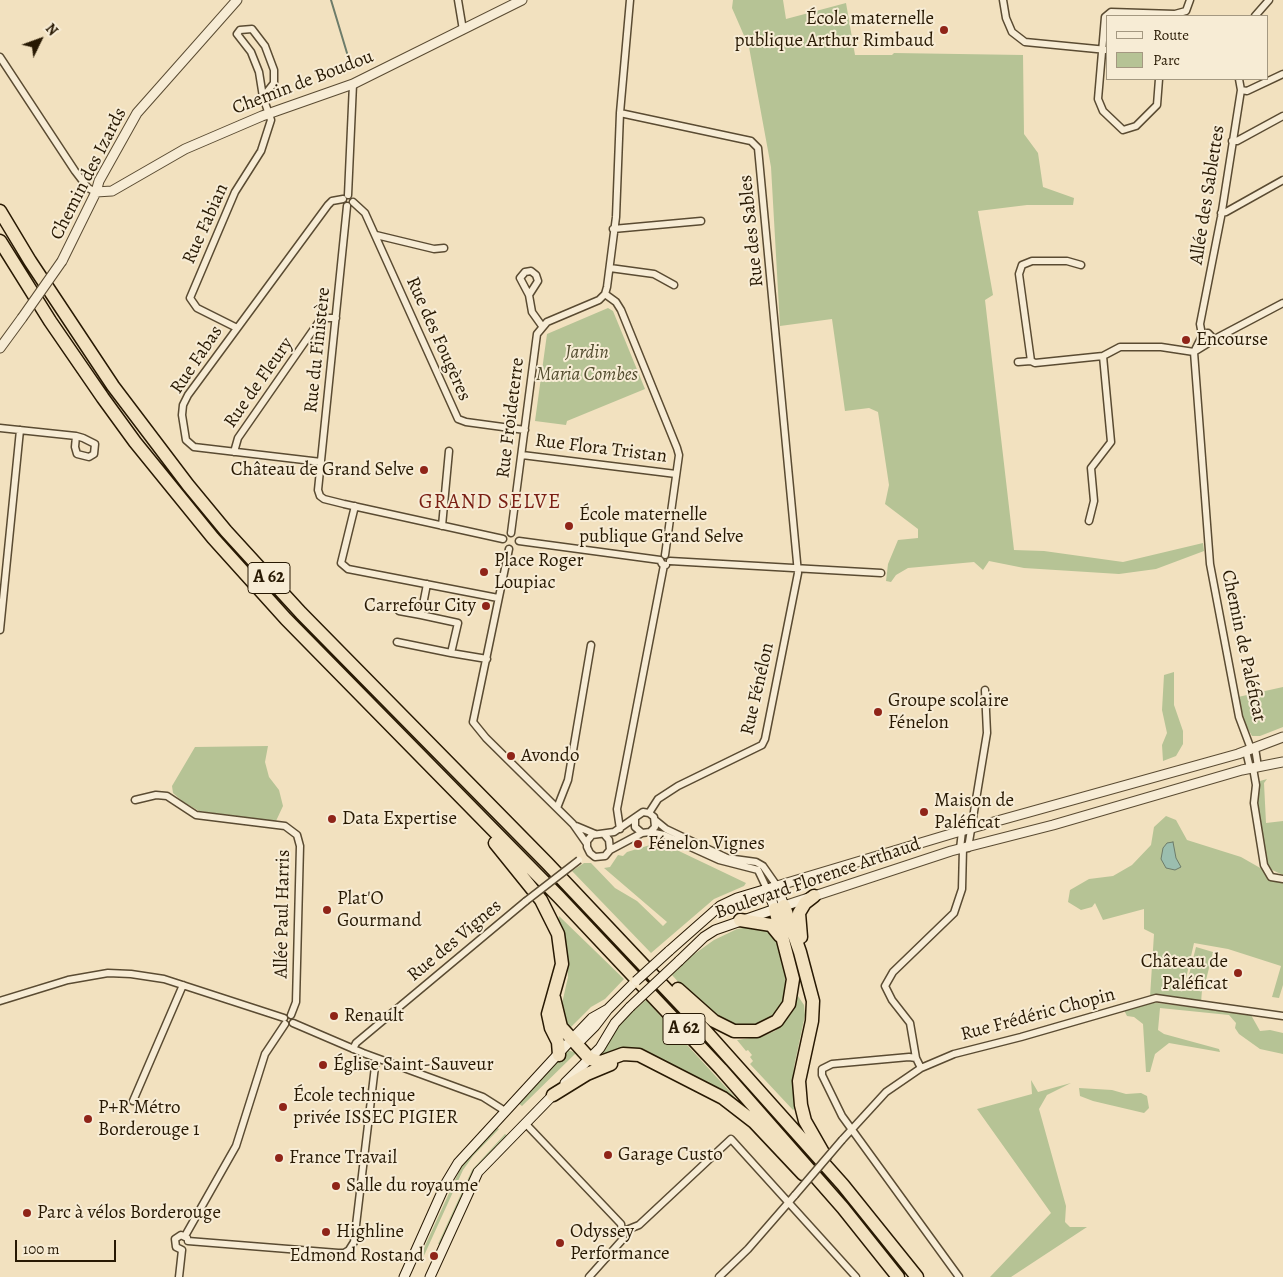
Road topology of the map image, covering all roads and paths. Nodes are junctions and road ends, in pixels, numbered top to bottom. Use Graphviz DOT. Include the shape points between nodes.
graph roads {
  1 [pos="237,0"];
  2 [pos="458,0"];
  3 [pos="522,0"];
  4 [pos="630,0"];
  5 [pos="1003,0"];
  6 [pos="1190,0"];
  7 [pos="1269,0"];
  8 [pos="1107,15"];
  9 [pos="1256,15"];
  10 [pos="1106,16"];
  11 [pos="463,30"];
  12 [pos="1104,50"];
  13 [pos="0,57"];
  14 [pos="1283,74"];
  15 [pos="1159,80"];
  16 [pos="1239,80"];
  17 [pos="353,84"];
  18 [pos="1241,90"];
  19 [pos="263,97"];
  20 [pos="269,113"];
  21 [pos="620,113"];
  22 [pos="1283,116"];
  23 [pos="1232,141"];
  24 [pos="1283,180"];
  25 [pos="96,192"];
  26 [pos="345,197"];
  27 [pos="0,201"];
  28 [pos="350,204"];
  29 [pos="0,211"];
  30 [pos="1221,213"];
  31 [pos="700,221"];
  32 [pos="614,229"];
  33 [pos="376,235"];
  34 [pos="0,241"];
  35 [pos="0,248"];
  36 [pos="444,248"];
  37 [pos="30,261"];
  38 [pos="1081,265"];
  39 [pos="610,268"];
  40 [pos="674,285"];
  41 [pos="30,291"];
  42 [pos="605,294"];
  43 [pos="529,295"];
  44 [pos="1283,303"];
  45 [pos="336,318"];
  46 [pos="542,326"];
  47 [pos="236,328"];
  48 [pos="1206,338"];
  49 [pos="0,348"];
  50 [pos="1194,352"];
  51 [pos="1103,356"];
  52 [pos="1030,360"];
  53 [pos="1018,362"];
  54 [pos="0,428"];
  55 [pos="20,430"];
  56 [pos="525,430"];
  57 [pos="76,436"];
  58 [pos="449,451"];
  59 [pos="234,452"];
  60 [pos="522,454"];
  61 [pos="321,462"];
  62 [pos="676,474"];
  63 [pos="355,506"];
  64 [pos="1089,521"];
  65 [pos="442,526"];
  66 [pos="511,533"];
  67 [pos="503,539"];
  68 [pos="518,542"];
  69 [pos="509,549"];
  70 [pos="665,560"];
  71 [pos="797,568"];
  72 [pos="881,573"];
  73 [pos="427,584"];
  74 [pos="498,598"];
  75 [pos="1,601"];
  76 [pos="399,611"];
  77 [pos="421,614"];
  78 [pos="0,630"];
  79 [pos="397,642"];
  80 [pos="591,645"];
  81 [pos="451,652"];
  82 [pos="487,659"];
  83 [pos="984,690"];
  84 [pos="1283,738"];
  85 [pos="1250,750"];
  86 [pos="1283,762"];
  87 [pos="1254,768"];
  88 [pos="456,794"];
  89 [pos="135,800"];
  90 [pos="557,808"];
  91 [pos="1097,810"];
  92 [pos="649,813"];
  93 [pos="635,819"];
  94 [pos="655,820"];
  95 [pos="1100,820"];
  96 [pos="573,824"];
  97 [pos="620,829"];
  98 [pos="966,830"];
  99 [pos="650,832"];
  100 [pos="642,833"];
  101 [pos="595,834"];
  102 [pos="604,834"];
  103 [pos="587,846"];
  104 [pos="964,848"];
  105 [pos="610,850"];
  106 [pos="592,856"];
  107 [pos="579,860"];
  108 [pos="547,863"];
  109 [pos="1283,879"];
  110 [pos="777,886"];
  111 [pos="767,889"];
  112 [pos="814,896"];
  113 [pos="779,907"];
  114 [pos="740,920"];
  115 [pos="784,943"];
  116 [pos="800,952"];
  117 [pos="183,984"];
  118 [pos="554,998"];
  119 [pos="0,1001"];
  120 [pos="291,1015"];
  121 [pos="1283,1016"];
  122 [pos="284,1021"];
  123 [pos="293,1023"];
  124 [pos="574,1042"];
  125 [pos="353,1049"];
  126 [pos="559,1055"];
  127 [pos="376,1058"];
  128 [pos="645,1058"];
  129 [pos="916,1058"];
  130 [pos="590,1059"];
  131 [pos="921,1068"];
  132 [pos="553,1095"];
  133 [pos="133,1101"];
  134 [pos="505,1111"];
  135 [pos="525,1123"];
  136 [pos="851,1129"];
  137 [pos="843,1185"];
  138 [pos="787,1204"];
  139 [pos="624,1231"];
  140 [pos="187,1239"];
  141 [pos="182,1250"];
  142 [pos="180,1275"];
  143 [pos="404,1277"];
  144 [pos="430,1277"];
  145 [pos="589,1277"];
  146 [pos="719,1277"];
  147 [pos="856,1277"];
  148 [pos="898,1277"];
  149 [pos="917,1277"];
  150 [pos="959,1277"];
  1 -- 25 [label="street, Chemin des Izards" via="137,113"];
  2 -- 11 [label="street"];
  3 -- 11 [label="street, Chemin de Boudou"];
  4 -- 21 [label="street"];
  5 -- 12 [label="street" via="1012,32 1025,42"];
  6 -- 8 [label="street" via="1186,11 1175,14 1111,12"];
  7 -- 9 [label="street"];
  10 -- 12 [label="street"];
  11 -- 17 [label="street, Chemin de Boudou"];
  12 -- 15 [label="street" via="1098,100 1103,111 1123,130 1136,126 1157,105"];
  13 -- 25 [label="street" via="75,171 88,188"];
  14 -- 18 [label="street"];
  16 -- 18 [label="street, Allée des Sablettes"];
  17 -- 20 [label="street, Chemin de Boudou"];
  17 -- 26 [label="street"];
  18 -- 23 [label="street, Allée des Sablettes"];
  19 -- 19 [label="street" via="259,72 251,52 237,34 240,30 252,29 265,46 274,70 274,83"];
  19 -- 20 [label="street"];
  20 -- 25 [label="street, Chemin de Boudou" via="185,149 112,191"];
  20 -- 47 [label="street, Rue Fabian" via="271,120 261,151 235,192 190,298 197,308"];
  21 -- 32 [label="street"];
  21 -- 71 [label="street, Rue des Sables" via="751,141 758,148"];
  22 -- 23 [label="street" via="1237,142"];
  23 -- 30 [label="street, Allée des Sablettes"];
  24 -- 30 [label="street"];
  25 -- 49 [label="street, Chemin des Izards, bridge" via="62,261"];
  26 -- 28 [label="street, Rue des Fougères" via="352,197"];
  26 -- 47 [label="street, Rue Fabas" via="328,205"];
  27 -- 37 [label="highway"];
  28 -- 33 [label="street, Rue des Fougères" via="365,213"];
  28 -- 45 [label="street, Rue du Finistère"];
  29 -- 37 [label="highway, A 62"];
  30 -- 48 [label="street, Allée des Sablettes" via="1203,316"];
  31 -- 32 [label="street"];
  32 -- 39 [label="street"];
  33 -- 36 [label="street, Rue des Fougères" via="434,249"];
  33 -- 56 [label="street, Rue des Fougères" via="458,419"];
  34 -- 41 [label="highway, A 62"];
  35 -- 41 [label="highway"];
  37 -- 108 [label="highway, A 62" via="112,386 226,530 301,613"];
  38 -- 52 [label="street" via="1067,261 1032,261 1022,265 1019,274"];
  39 -- 40 [label="street" via="654,274"];
  39 -- 42 [label="street"];
  41 -- 88 [label="highway, A 62" via="135,442 213,538 286,619"];
  42 -- 46 [label="street" via="599,300"];
  42 -- 62 [label="street" via="621,310 677,448"];
  43 -- 46 [label="street" via="532,312"];
  44 -- 48 [label="street" via="1223,334"];
  45 -- 59 [label="street, Rue de Fleury" via="326,318 318,323 238,438"];
  45 -- 61 [label="street, Rue du Finistère"];
  46 -- 56 [label="street, Rue Froideterre" via="538,334"];
  47 -- 59 [label="street, Rue Fabas" via="188,395 182,415 190,444 203,449"];
  48 -- 50 [label="street"];
  50 -- 51 [label="street" via="1120,346"];
  50 -- 85 [label="street, Chemin de Paléficat" via="1209,548 1239,717"];
  51 -- 52 [label="street" via="1035,363"];
  51 -- 64 [label="street" via="1111,442 1091,468 1094,501"];
  52 -- 53 [label="street"];
  54 -- 55 [label="street"];
  55 -- 57 [label="street"];
  55 -- 75 [label="street"];
  56 -- 60 [label="street, Rue Froideterre"];
  58 -- 65 [label="street"];
  59 -- 61 [label="street, Rue Fabas"];
  60 -- 62 [label="street, Rue Flora Tristan"];
  60 -- 66 [label="street, Rue Froideterre"];
  61 -- 63 [label="street, Rue du Finistère" via="320,496 324,500"];
  62 -- 70 [label="street"];
  63 -- 65 [label="street"];
  63 -- 73 [label="street" via="341,563 348,569"];
  65 -- 67 [label="street"];
  66 -- 67 [label="street"];
  66 -- 68 [label="street"];
  67 -- 69 [label="street"];
  68 -- 69 [label="street" via="516,547"];
  68 -- 70 [label="street"];
  69 -- 74 [label="street"];
  70 -- 71 [label="street"];
  70 -- 97 [label="street" via="617,809"];
  71 -- 72 [label="street"];
  71 -- 92 [label="street, Rue Fénélon" via="762,745 678,786 658,800"];
  73 -- 74 [label="street"];
  73 -- 77 [label="street"];
  74 -- 82 [label="street"];
  75 -- 78 [label="street"];
  76 -- 77 [label="street"];
  77 -- 81 [label="street" via="458,623"];
  79 -- 81 [label="street"];
  80 -- 90 [label="street" via="568,780"];
  81 -- 82 [label="street"];
  82 -- 90 [label="street" via="473,722"];
  83 -- 98 [label="street" via="986,733"];
  84 -- 85 [label="street, Boulevard Florence Arthaud"];
  85 -- 87 [label="street, Chemin de Paléficat"];
  85 -- 98 [label="street, Boulevard Florence Arthaud"];
  86 -- 87 [label="street, Boulevard Florence Arthaud"];
  87 -- 91 [label="street, Boulevard Florence Arthaud"];
  87 -- 109 [label="street" via="1254,803 1264,865 1272,877"];
  88 -- 118 [label="highway" via="540,900 552,920 562,953"];
  88 -- 148 [label="highway, A 62" via="566,904 721,1069 831,1194"];
  89 -- 120 [label="street, Allée Paul Harris" via="167,796 196,815 285,826 297,835 300,846 296,1002"];
  90 -- 96 [label="street"];
  91 -- 95 [label="street"];
  91 -- 104 [label="street, Boulevard Florence Arthaud"];
  92 -- 93 [label="street" via="643,812"];
  92 -- 94 [label="street"];
  93 -- 97 [label="street"];
  93 -- 100 [label="street" via="635,827"];
  94 -- 99 [label="street" via="655,827"];
  94 -- 110 [label="street" via="666,829 727,858 764,866"];
  96 -- 101 [label="street"];
  96 -- 103 [label="street"];
  97 -- 102 [label="street"];
  98 -- 104 [label="street"];
  98 -- 110 [label="street, Boulevard Florence Arthaud"];
  99 -- 100 [label="street"];
  99 -- 111 [label="street" via="719,860 758,870"];
  100 -- 105 [label="street"];
  101 -- 102 [label="street"];
  101 -- 103 [label="street" via="589,838"];
  102 -- 105 [label="street" via="609,840"];
  103 -- 106 [label="street"];
  103 -- 107 [label="street, Rue des Vignes"];
  104 -- 112 [label="street, Boulevard Florence Arthaud"];
  104 -- 129 [label="street" via="962,889 954,913 893,972 885,986 910,1023"];
  105 -- 106 [label="street" via="602,857"];
  106 -- 107 [label="street, Rue des Vignes"];
  107 -- 125 [label="street, Rue des Vignes, bridge" via="356,1043"];
  108 -- 115 [label="highway" via="562,870 684,995 714,1021 734,1031 751,1032 767,1028 785,1012 793,986"];
  108 -- 137 [label="highway, A 62" via="701,1026"];
  110 -- 111 [label="street, Boulevard Florence Arthaud"];
  110 -- 113 [label="street"];
  111 -- 113 [label="street"];
  111 -- 124 [label="street, Boulevard Florence Arthaud, bridge" via="720,906 608,1009 592,1018"];
  112 -- 113 [label="street, Boulevard Florence Arthaud"];
  112 -- 116 [label="highway" via="798,916 802,941"];
  113 -- 114 [label="street, Boulevard Florence Arthaud"];
  113 -- 115 [label="highway"];
  113 -- 116 [label="highway"];
  114 -- 115 [label="highway" via="770,925"];
  114 -- 130 [label="street, Boulevard Florence Arthaud, bridge" via="709,934 679,961 617,1020"];
  116 -- 137 [label="highway" via="813,1007 799,1081 801,1105 810,1130"];
  117 -- 119 [label="street" via="151,976 108,973 63,982"];
  117 -- 122 [label="street"];
  117 -- 133 [label="street"];
  118 -- 124 [label="highway" via="558,1021"];
  118 -- 126 [label="highway" via="548,1014"];
  120 -- 122 [label="street" via="287,1015"];
  120 -- 123 [label="street"];
  121 -- 131 [label="street, Rue Frédéric Chopin" via="1156,998 954,1054"];
  122 -- 123 [label="street"];
  122 -- 140 [label="street" via="265,1054 236,1146"];
  123 -- 125 [label="street"];
  124 -- 126 [label="street, Boulevard Florence Arthaud"];
  124 -- 130 [label="highway"];
  125 -- 127 [label="street"];
  126 -- 134 [label="street, Boulevard Florence Arthaud"];
  127 -- 134 [label="street" via="483,1097"];
  127 -- 140 [label="street" via="354,1242 349,1250 338,1253"];
  128 -- 130 [label="highway" via="632,1054 601,1062"];
  128 -- 132 [label="highway" via="615,1062 587,1074"];
  128 -- 148 [label="highway" via="723,1098 754,1122"];
  129 -- 131 [label="street"];
  129 -- 136 [label="street" via="825,1066 822,1075"];
  130 -- 132 [label="street, Boulevard Florence Arthaud"];
  131 -- 136 [label="street, Rue Frédéric Chopin" via="886,1092"];
  132 -- 135 [label="street, Boulevard Florence Arthaud"];
  134 -- 143 [label="street, Boulevard Florence Arthaud" via="452,1171"];
  135 -- 139 [label="street" via="615,1216"];
  135 -- 144 [label="street, Boulevard Florence Arthaud" via="478,1172"];
  136 -- 138 [label="street, Rue Frédéric Chopin, bridge"];
  136 -- 150 [label="street"];
  137 -- 149 [label="highway, A 62"];
  138 -- 139 [label="street" via="731,1140 639,1225"];
  138 -- 146 [label="street, Rue Frédéric Chopin"];
  138 -- 147 [label="street"];
  139 -- 145 [label="street" via="617,1248"];
  140 -- 141 [label="street" via="187,1247"];
  140 -- 141 [label="street" via="178,1236 174,1242"];
  141 -- 142 [label="street"];
}
